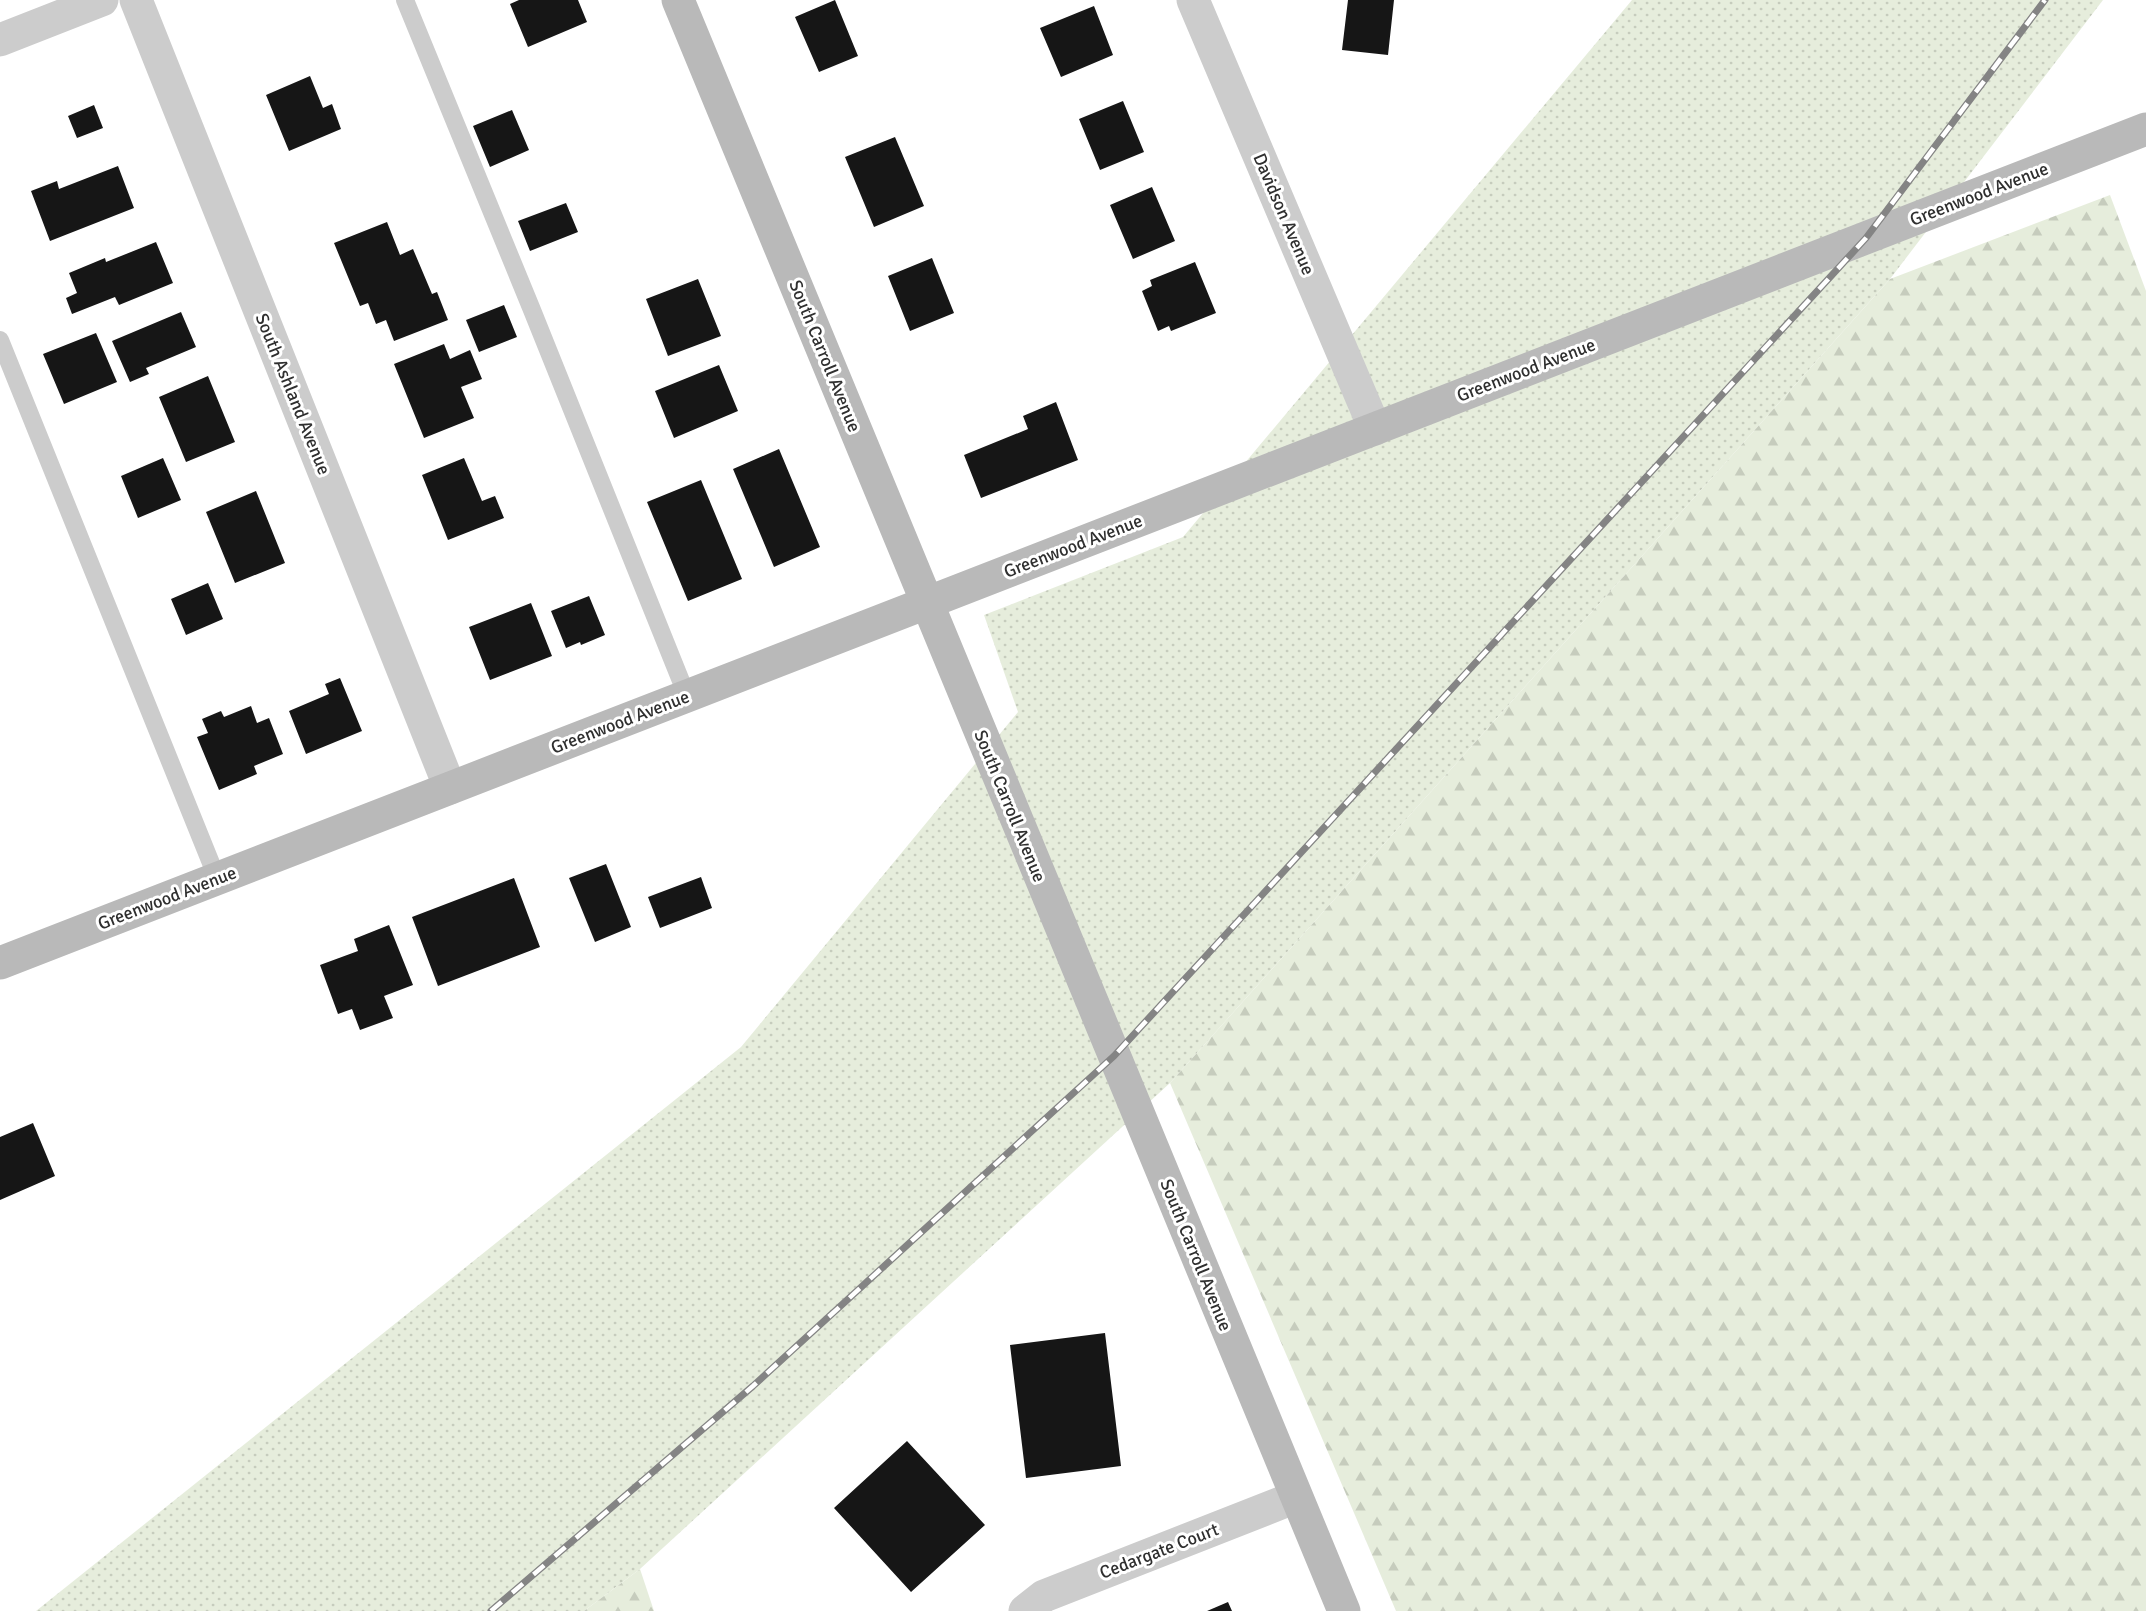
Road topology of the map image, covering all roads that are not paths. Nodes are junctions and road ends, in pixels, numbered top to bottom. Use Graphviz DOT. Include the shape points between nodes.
graph roads {
  1 [pos="102,0"];
  2 [pos="136,0"];
  3 [pos="405,0"];
  4 [pos="678,0"];
  5 [pos="1193,0"];
  6 [pos="0,40"];
  7 [pos="2146,129"];
  8 [pos="0,340"];
  9 [pos="1375,429"];
  10 [pos="926,603"];
  11 [pos="687,696"];
  12 [pos="450,788"];
  13 [pos="218,878"];
  14 [pos="0,963"];
  15 [pos="1296,1497"];
  16 [pos="1025,1611"];
  17 [pos="1344,1611"];
  1 -- 6 [label="street"];
  2 -- 12 [label="street, South Ashland Avenue"];
  3 -- 11 [label="lane"];
  4 -- 10 [label="street, South Carroll Avenue"];
  5 -- 9 [label="street, Davidson Avenue"];
  7 -- 9 [label="street, Greenwood Avenue"];
  8 -- 13 [label="lane"];
  9 -- 10 [label="street, Greenwood Avenue"];
  10 -- 11 [label="street, Greenwood Avenue"];
  10 -- 15 [label="street, South Carroll Avenue"];
  11 -- 12 [label="street, Greenwood Avenue"];
  12 -- 13 [label="street, Greenwood Avenue"];
  13 -- 14 [label="street, Greenwood Avenue"];
  15 -- 16 [label="street, Cedargate Court" via="1044,1596"];
  15 -- 17 [label="street, South Carroll Avenue"];
}
